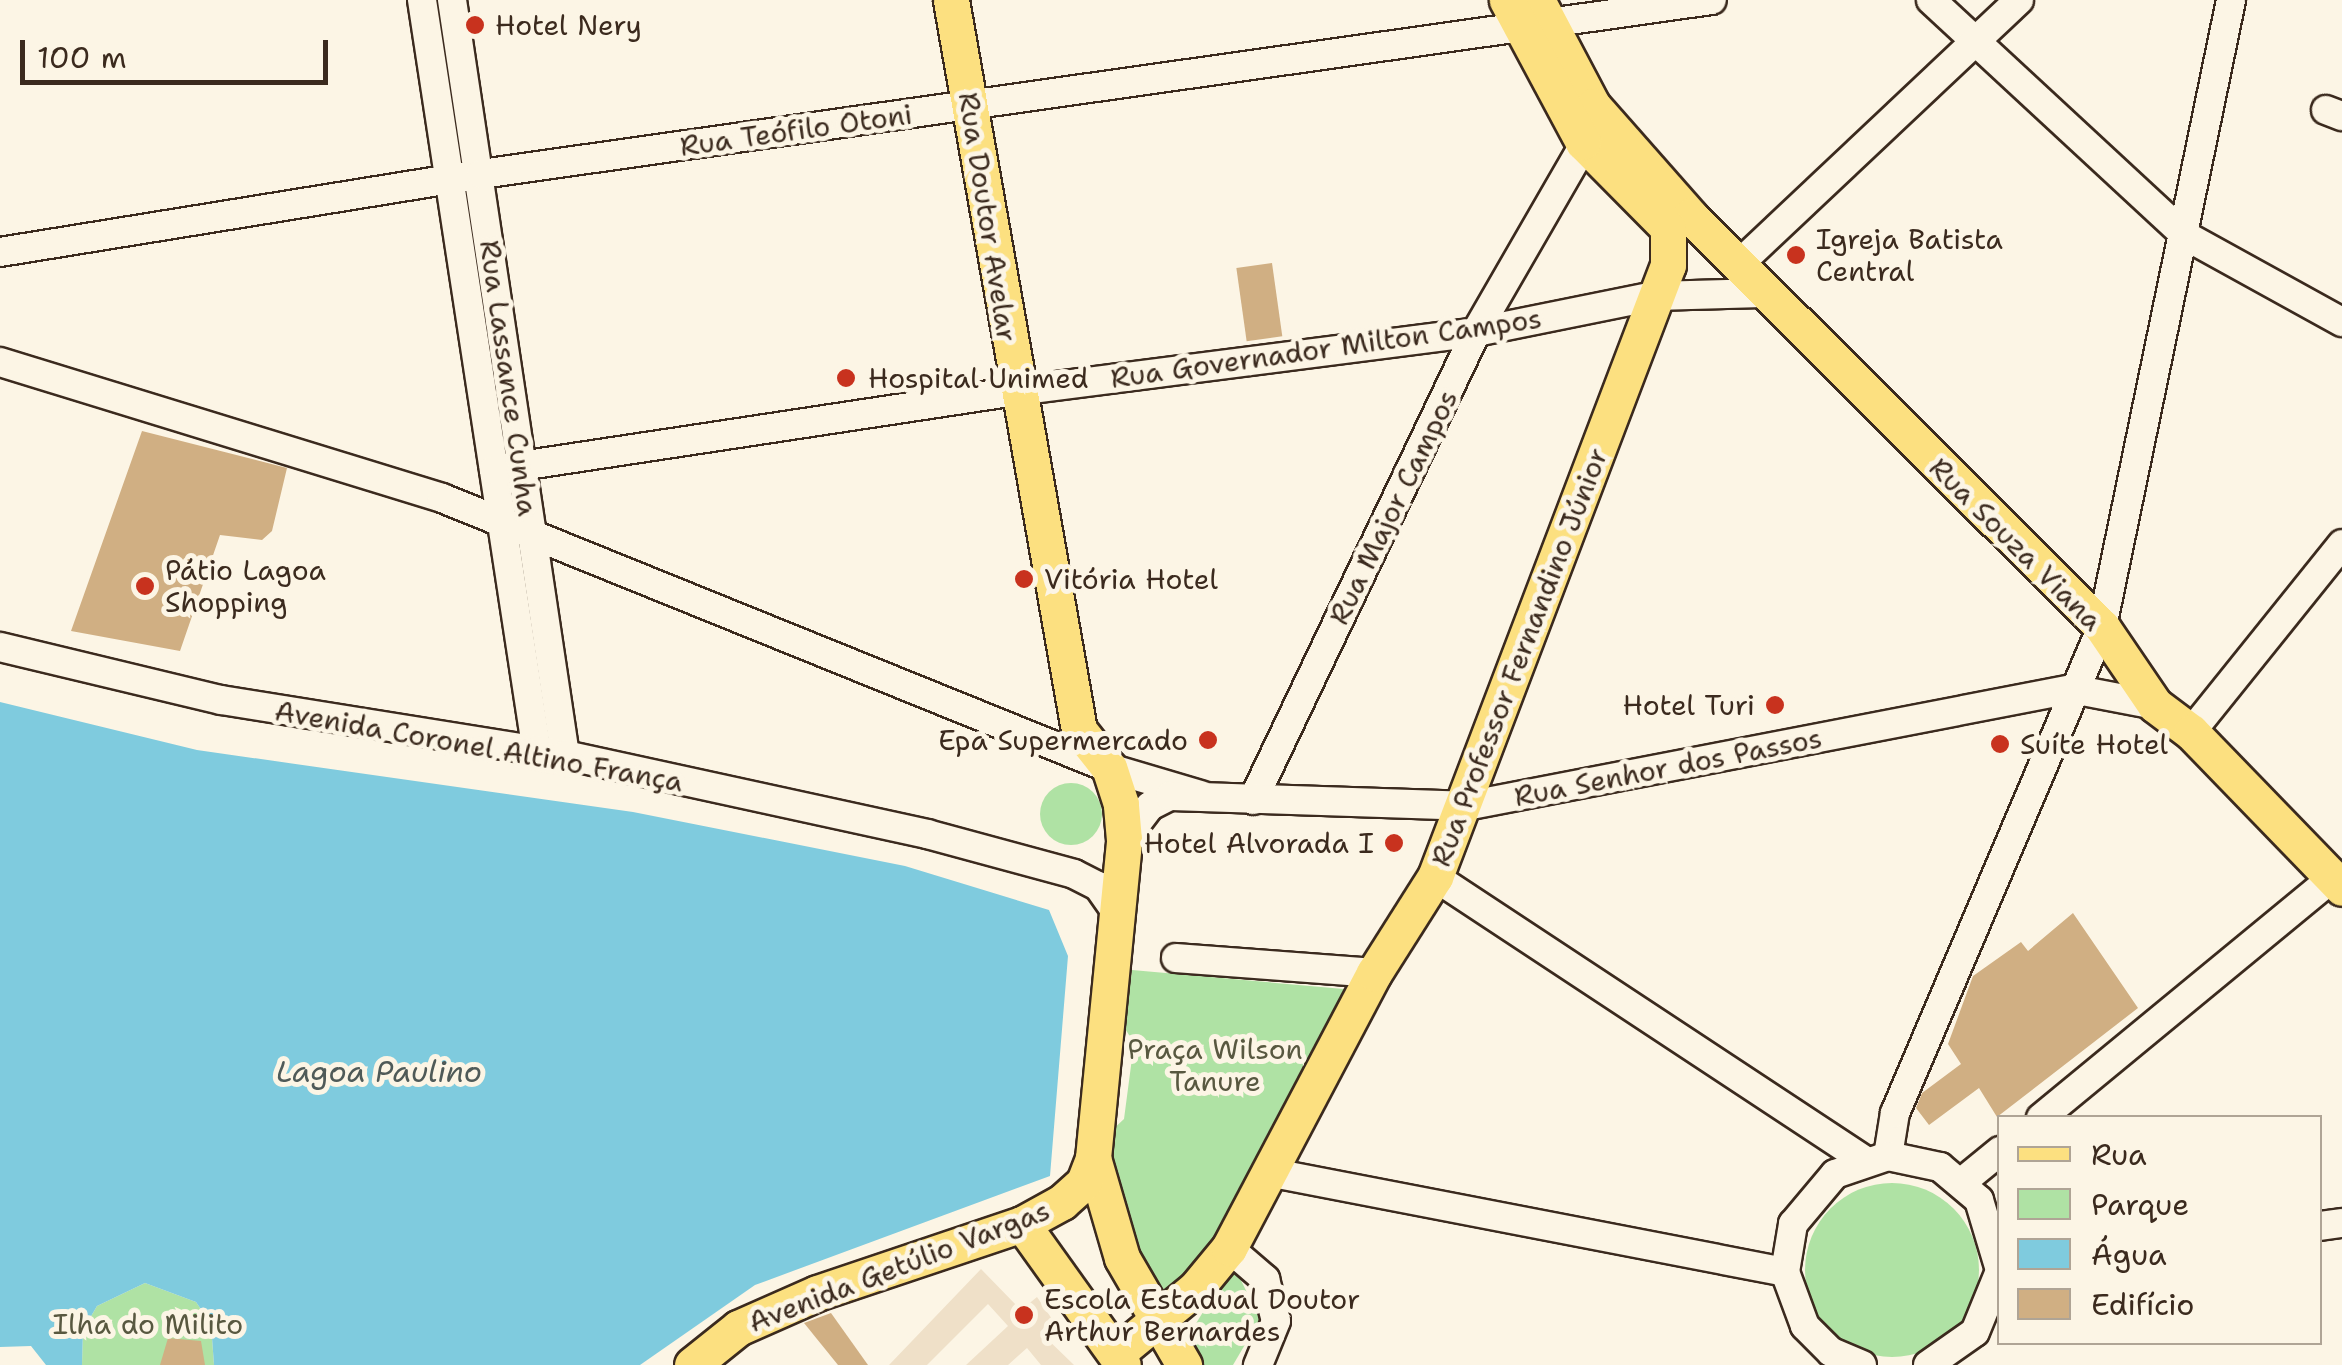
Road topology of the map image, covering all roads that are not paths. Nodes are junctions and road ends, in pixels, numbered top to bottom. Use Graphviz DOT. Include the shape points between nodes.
graph roads {
  1 [pos="422,0"];
  2 [pos="452,0"];
  3 [pos="951,0"];
  4 [pos="1712,0"];
  5 [pos="1931,0"];
  6 [pos="2019,0"];
  7 [pos="2231,0"];
  8 [pos="1528,14"];
  9 [pos="1976,43"];
  10 [pos="972,106"];
  11 [pos="1593,129"];
  12 [pos="481,174"];
  13 [pos="450,179"];
  14 [pos="2186,236"];
  15 [pos="0,252"];
  16 [pos="1738,265"];
  17 [pos="1763,293"];
  18 [pos="1654,296"];
  19 [pos="2342,322"];
  20 [pos="1476,332"];
  21 [pos="0,362"];
  22 [pos="1016,390"];
  23 [pos="508,467"];
  24 [pos="502,524"];
  25 [pos="532,536"];
  26 [pos="2342,544"];
  27 [pos="2102,627"];
  28 [pos="0,647"];
  29 [pos="2072,689"];
  30 [pos="2154,705"];
  31 [pos="2191,732"];
  32 [pos="551,754"];
  33 [pos="1110,769"];
  34 [pos="1201,795"];
  35 [pos="1253,800"];
  36 [pos="1466,806"];
  37 [pos="1124,840"];
  38 [pos="1436,878"];
  39 [pos="2336,884"];
  40 [pos="1117,913"];
  41 [pos="1176,958"];
  42 [pos="1374,973"];
  43 [pos="2044,1115"];
  44 [pos="1997,1153"];
  45 [pos="1093,1158"];
  46 [pos="1876,1158"];
  47 [pos="1273,1173"];
  48 [pos="1962,1182"];
  49 [pos="1022,1224"];
  50 [pos="1229,1248"];
  51 [pos="1997,1252"];
  52 [pos="1785,1272"];
  53 [pos="1997,1278"];
  54 [pos="1160,1322"];
  55 [pos="1821,1358"];
  56 [pos="1115,1361"];
  57 [pos="1945,1362"];
  58 [pos="692,1365"];
  59 [pos="1184,1365"];
  60 [pos="1258,1365"];
  61 [pos="1862,1365"];
  1 -- 13 [label="street, Rua Lassance Cunha"];
  2 -- 12 [label="street, Rua Lassance Cunha"];
  3 -- 10 [label="main road, Rua Doutor Avelar"];
  4 -- 8 [label="street, Rua Teófilo Otoni"];
  5 -- 9 [label="street"];
  6 -- 9 [label="street"];
  7 -- 14 [label="street"];
  8 -- 10 [label="street, Rua Teófilo Otoni"];
  8 -- 11 [label="main road"];
  9 -- 14 [label="street"];
  9 -- 16 [label="street"];
  10 -- 12 [label="street, Rua Teófilo Otoni"];
  10 -- 22 [label="main road, Rua Doutor Avelar"];
  11 -- 16 [label="main road, Rua Souza Viana"];
  11 -- 18 [label="main road, Rua Professor Fernandino Júnior" via="1668,228 1668,265"];
  11 -- 20 [label="street, Rua Major Campos"];
  12 -- 13 [label="street, Rua Teófilo Otoni"];
  12 -- 23 [label="street, Rua Lassance Cunha"];
  13 -- 15 [label="street, Rua Teófilo Otoni"];
  13 -- 23 [label="street, Rua Lassance Cunha"];
  14 -- 19 [label="street"];
  14 -- 27 [label="street"];
  16 -- 17 [label="main road, Rua Souza Viana"];
  17 -- 18 [label="street"];
  17 -- 27 [label="main road, Rua Souza Viana"];
  18 -- 20 [label="street, Rua Governador Milton Campos"];
  18 -- 36 [label="main road, Rua Professor Fernandino Júnior"];
  20 -- 22 [label="street, Rua Governador Milton Campos"];
  20 -- 35 [label="street, Rua Major Campos"];
  21 -- 24 [label="street, Rua Senhor dos Passos"];
  22 -- 23 [label="street, Rua Governador Milton Campos"];
  22 -- 33 [label="main road, Rua Doutor Avelar" via="1079,730"];
  23 -- 24 [label="street, Rua Lassance Cunha"];
  23 -- 25 [label="street, Rua Lassance Cunha"];
  24 -- 25 [label="street, Rua Senhor dos Passos"];
  24 -- 32 [label="street, Rua Lassance Cunha"];
  25 -- 32 [label="street, Rua Lassance Cunha"];
  25 -- 33 [label="street, Rua Senhor dos Passos"];
  26 -- 31 [label="street"];
  27 -- 29 [label="street"];
  27 -- 30 [label="main road, Rua Souza Viana"];
  28 -- 32 [label="street, Avenida Coronel Altino França" via="221,700"];
  29 -- 30 [label="street, Rua Senhor dos Passos"];
  29 -- 36 [label="street, Rua Senhor dos Passos"];
  29 -- 46 [label="street"];
  30 -- 31 [label="main road, Rua Souza Viana"];
  31 -- 39 [label="main road, Rua Souza Viana"];
  32 -- 40 [label="street, Avenida Coronel Altino França" via="926,834 1074,874 1098,886"];
  33 -- 34 [label="street, Rua Senhor dos Passos"];
  33 -- 37 [label="main road"];
  34 -- 35 [label="street, Rua Senhor dos Passos"];
  34 -- 37 [label="street, Rua Senhor dos Passos" via="1150,806"];
  35 -- 36 [label="street, Rua Senhor dos Passos"];
  36 -- 38 [label="main road, Rua Professor Fernandino Júnior"];
  37 -- 40 [label="main road"];
  38 -- 42 [label="main road, Rua Professor Fernandino Júnior"];
  38 -- 46 [label="street"];
  39 -- 43 [label="street"];
  40 -- 45 [label="main road"];
  41 -- 42 [label="street"];
  42 -- 47 [label="main road, Rua Professor Fernandino Júnior"];
  44 -- 48 [label="street"];
  45 -- 49 [label="main road, Avenida Getúlio Vargas" via="1074,1192"];
  45 -- 54 [label="main road" via="1122,1258"];
  46 -- 48 [label="street" via="1940,1167"];
  46 -- 52 [label="street" via="1810,1196 1794,1224"];
  47 -- 50 [label="main road, Rua Professor Fernandino Júnior"];
  47 -- 52 [label="street"];
  48 -- 51 [label="street" via="1992,1222"];
  49 -- 56 [label="main road"];
  49 -- 58 [label="main road, Avenida Getúlio Vargas" via="817,1293 738,1328"];
  50 -- 54 [label="main road, Rua Professor Fernandino Júnior"];
  50 -- 60 [label="street" via="1266,1279 1276,1321"];
  52 -- 55 [label="street"];
  53 -- 57 [label="street" via="1976,1332"];
  54 -- 56 [label="main road, Rua Professor Fernandino Júnior"];
  54 -- 59 [label="main road"];
  55 -- 61 [label="street"];
}
